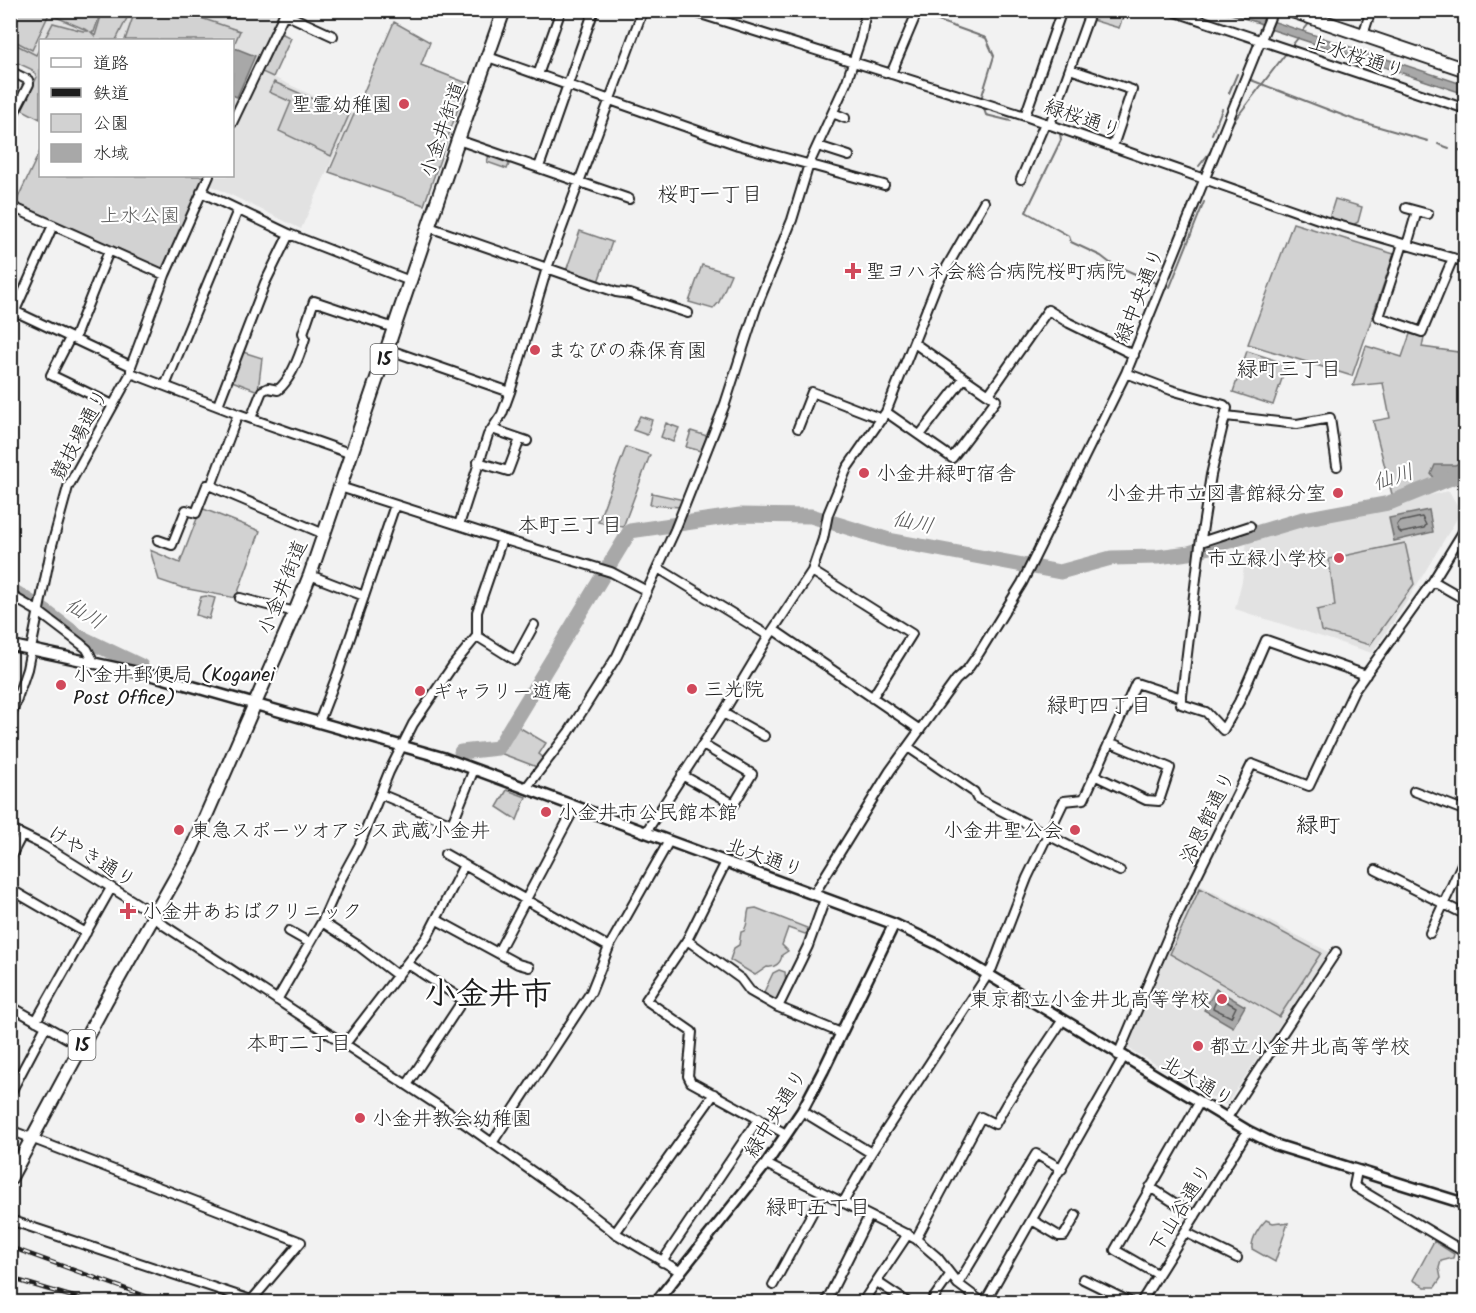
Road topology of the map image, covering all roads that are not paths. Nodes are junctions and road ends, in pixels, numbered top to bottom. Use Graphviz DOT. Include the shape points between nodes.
graph roads {
  1 [pos="504,10"];
  2 [pos="561,10"];
  3 [pos="594,10"];
  4 [pos="643,10"];
  5 [pos="688,10"];
  6 [pos="866,10"];
  7 [pos="1062,10"];
  8 [pos="1091,10"];
  9 [pos="1170,10"];
  10 [pos="1273,10"];
  11 [pos="1289,10"];
  12 [pos="1371,10"];
  13 [pos="285,12"];
  14 [pos="917,14"];
  15 [pos="1363,34"];
  16 [pos="333,36"];
  17 [pos="1262,38"];
  18 [pos="488,57"];
  19 [pos="853,62"];
  20 [pos="1070,69"];
  21 [pos="1466,70"];
  22 [pos="10,71"];
  23 [pos="891,74"];
  24 [pos="538,75"];
  25 [pos="567,85"];
  26 [pos="610,99"];
  27 [pos="1466,109"];
  28 [pos="832,113"];
  29 [pos="1025,116"];
  30 [pos="845,118"];
  31 [pos="234,119"];
  32 [pos="10,121"];
  33 [pos="1048,124"];
  34 [pos="458,140"];
  35 [pos="818,146"];
  36 [pos="1113,146"];
  37 [pos="849,156"];
  38 [pos="809,164"];
  39 [pos="539,167"];
  40 [pos="208,177"];
  41 [pos="1022,178"];
  42 [pos="1205,179"];
  43 [pos="579,182"];
  44 [pos="884,185"];
  45 [pos="201,192"];
  46 [pos="623,199"];
  47 [pos="984,202"];
  48 [pos="10,206"];
  49 [pos="1406,208"];
  50 [pos="238,210"];
  51 [pos="1417,211"];
  52 [pos="1428,214"];
  53 [pos="53,225"];
  54 [pos="429,227"];
  55 [pos="290,234"];
  56 [pos="1405,245"];
  57 [pos="109,251"];
  58 [pos="1453,258"];
  59 [pos="1466,262"];
  60 [pos="547,268"];
  61 [pos="165,275"];
  62 [pos="410,280"];
  63 [pos="13,310"];
  64 [pos="688,313"];
  65 [pos="10,322"];
  66 [pos="394,328"];
  67 [pos="72,338"];
  68 [pos="914,344"];
  69 [pos="387,349"];
  70 [pos="1134,355"];
  71 [pos="131,369"];
  72 [pos="1126,373"];
  73 [pos="964,378"];
  74 [pos="165,386"];
  75 [pos="510,392"];
  76 [pos="989,394"];
  77 [pos="113,405"];
  78 [pos="218,405"];
  79 [pos="238,414"];
  80 [pos="884,415"];
  81 [pos="1226,416"];
  82 [pos="251,418"];
  83 [pos="798,428"];
  84 [pos="492,429"];
  85 [pos="920,435"];
  86 [pos="352,454"];
  87 [pos="478,462"];
  88 [pos="1337,466"];
  89 [pos="211,486"];
  90 [pos="340,487"];
  91 [pos="395,505"];
  92 [pos="459,525"];
  93 [pos="1250,526"];
  94 [pos="1466,527"];
  95 [pos="324,534"];
  96 [pos="502,539"];
  97 [pos="158,540"];
  98 [pos="1200,543"];
  99 [pos="658,568"];
  100 [pos="812,571"];
  101 [pos="310,575"];
  102 [pos="1433,581"];
  103 [pos="647,591"];
  104 [pos="10,595"];
  105 [pos="364,596"];
  106 [pos="240,598"];
  107 [pos="1466,600"];
  108 [pos="39,612"];
  109 [pos="295,612"];
  110 [pos="534,625"];
  111 [pos="771,633"];
  112 [pos="477,636"];
  113 [pos="10,645"];
  114 [pos="32,651"];
  115 [pos="95,664"];
  116 [pos="1366,675"];
  117 [pos="872,698"];
  118 [pos="1182,698"];
  119 [pos="254,703"];
  120 [pos="723,713"];
  121 [pos="10,719"];
  122 [pos="319,722"];
  123 [pos="920,730"];
  124 [pos="764,735"];
  125 [pos="1109,742"];
  126 [pos="703,745"];
  127 [pos="401,746"];
  128 [pos="908,747"];
  129 [pos="474,769"];
  130 [pos="682,775"];
  131 [pos="1094,776"];
  132 [pos="526,788"];
  133 [pos="1414,791"];
  134 [pos="380,794"];
  135 [pos="575,807"];
  136 [pos="1466,811"];
  137 [pos="10,829"];
  138 [pos="646,832"];
  139 [pos="22,835"];
  140 [pos="1046,835"];
  141 [pos="669,841"];
  142 [pos="445,854"];
  143 [pos="10,858"];
  144 [pos="726,862"];
  145 [pos="464,865"];
  146 [pos="1466,866"];
  147 [pos="1376,870"];
  148 [pos="1120,871"];
  149 [pos="10,888"];
  150 [pos="111,888"];
  151 [pos="814,894"];
  152 [pos="525,899"];
  153 [pos="825,899"];
  154 [pos="1443,904"];
  155 [pos="153,915"];
  156 [pos="1466,915"];
  157 [pos="436,920"];
  158 [pos="322,922"];
  159 [pos="894,924"];
  160 [pos="289,931"];
  161 [pos="86,933"];
  162 [pos="1430,933"];
  163 [pos="687,939"];
  164 [pos="310,943"];
  165 [pos="609,946"];
  166 [pos="498,952"];
  167 [pos="1336,952"];
  168 [pos="408,964"];
  169 [pos="529,967"];
  170 [pos="398,976"];
  171 [pos="987,976"];
  172 [pos="278,1000"];
  173 [pos="10,1006"];
  174 [pos="777,1007"];
  175 [pos="36,1021"];
  176 [pos="1062,1021"];
  177 [pos="46,1026"];
  178 [pos="841,1033"];
  179 [pos="345,1044"];
  180 [pos="81,1046"];
  181 [pos="1121,1056"];
  182 [pos="407,1085"];
  183 [pos="10,1094"];
  184 [pos="714,1094"];
  185 [pos="1199,1102"];
  186 [pos="802,1111"];
  187 [pos="759,1118"];
  188 [pos="1226,1119"];
  189 [pos="10,1130"];
  190 [pos="1248,1131"];
  191 [pos="786,1134"];
  192 [pos="32,1138"];
  193 [pos="492,1143"];
  194 [pos="871,1153"];
  195 [pos="766,1164"];
  196 [pos="1062,1169"];
  197 [pos="1357,1172"];
  198 [pos="10,1179"];
  199 [pos="1150,1187"];
  200 [pos="823,1193"];
  201 [pos="843,1203"];
  202 [pos="1466,1204"];
  203 [pos="1076,1215"];
  204 [pos="869,1216"];
  205 [pos="1195,1216"];
  206 [pos="10,1220"];
  207 [pos="1032,1220"];
  208 [pos="1185,1232"];
  209 [pos="615,1233"];
  210 [pos="912,1236"];
  211 [pos="1466,1236"];
  212 [pos="1462,1251"];
  213 [pos="1237,1258"];
  214 [pos="662,1262"];
  215 [pos="681,1272"];
  216 [pos="1157,1274"];
  217 [pos="950,1275"];
  218 [pos="1083,1279"];
  219 [pos="877,1282"];
  220 [pos="958,1284"];
  221 [pos="773,1285"];
  222 [pos="866,1297"];
  223 [pos="254,1302"];
  224 [pos="656,1302"];
  225 [pos="826,1302"];
  226 [pos="907,1302"];
  227 [pos="931,1302"];
  228 [pos="983,1302"];
  229 [pos="1130,1302"];
  230 [pos="1141,1302"];
  1 -- 18 [label="main road, 小金井街道 / 15"];
  2 -- 24 [label="street"];
  3 -- 25 [label="street"];
  4 -- 26 [label="street"];
  5 -- 19 [label="street, 緑桜通り"];
  6 -- 19 [label="street"];
  7 -- 29 [label="street"];
  8 -- 20 [label="street"];
  9 -- 17 [label="street, 上水桜通り"];
  10 -- 17 [label="street, 緑中央通り"];
  11 -- 15 [label="main road"];
  12 -- 15 [label="street"];
  13 -- 16 [label="street"];
  13 -- 31 [label="street"];
  14 -- 23 [label="street"];
  15 -- 21 [label="main road"];
  17 -- 27 [label="street, 上水桜通り"];
  17 -- 42 [label="street, 緑中央通り"];
  18 -- 24 [label="street"];
  18 -- 34 [label="main road, 小金井街道 / 15"];
  19 -- 23 [label="street, 緑桜通り"];
  19 -- 28 [label="street"];
  20 -- 33 [label="street"];
  20 -- 36 [label="street" via="1132,90"];
  22 -- 32 [label="street" via="29,84"];
  23 -- 29 [label="street, 緑桜通り"];
  24 -- 25 [label="street"];
  25 -- 26 [label="street"];
  25 -- 39 [label="street"];
  26 -- 38 [label="street" via="738,145"];
  26 -- 43 [label="street"];
  28 -- 30 [label="street"];
  28 -- 35 [label="street"];
  29 -- 33 [label="street, 緑桜通り"];
  33 -- 36 [label="street, 緑桜通り"];
  33 -- 41 [label="street"];
  34 -- 39 [label="street"];
  34 -- 54 [label="main road, 小金井街道 / 15"];
  35 -- 37 [label="street"];
  35 -- 38 [label="street"];
  36 -- 42 [label="street, 緑桜通り"];
  38 -- 44 [label="street"];
  38 -- 99 [label="street" via="725,405"];
  39 -- 43 [label="street"];
  40 -- 45 [label="street, 競技場通り"];
  42 -- 56 [label="street, 緑桜通り"];
  42 -- 70 [label="street, 緑中央通り"];
  43 -- 46 [label="street"];
  43 -- 60 [label="street"];
  45 -- 50 [label="street"];
  45 -- 61 [label="street, 競技場通り"];
  47 -- 68 [label="street" via="936,286"];
  48 -- 53 [label="street"];
  49 -- 51 [label="street"];
  50 -- 55 [label="street"];
  50 -- 74 [label="street"];
  51 -- 52 [label="street"];
  51 -- 56 [label="street"];
  53 -- 57 [label="street"];
  53 -- 63 [label="street"];
  54 -- 60 [label="street"];
  54 -- 62 [label="main road, 小金井街道 / 15"];
  55 -- 62 [label="street"];
  55 -- 78 [label="street" via="265,283"];
  56 -- 58 [label="street, 緑桜通り"];
  56 -- 58 [label="street" via="1378,317 1422,332"];
  57 -- 61 [label="street"];
  57 -- 67 [label="street"];
  58 -- 59 [label="street, 緑桜通り"];
  60 -- 64 [label="street"];
  60 -- 75 [label="street"];
  61 -- 71 [label="street, 競技場通り"];
  62 -- 66 [label="main road, 小金井街道 / 15"];
  63 -- 65 [label="street"];
  63 -- 67 [label="street"];
  66 -- 69 [label="main road, 小金井街道 / 15"];
  66 -- 82 [label="street" via="314,301 300,354 286,383 278,390 262,391"];
  67 -- 71 [label="street"];
  67 -- 77 [label="street" via="51,375"];
  68 -- 73 [label="street"];
  68 -- 80 [label="street"];
  69 -- 75 [label="street"];
  69 -- 86 [label="main road, 小金井街道 / 15"];
  70 -- 72 [label="street, 緑中央通り"];
  70 -- 76 [label="street" via="1048,310"];
  71 -- 74 [label="street"];
  71 -- 77 [label="street, 競技場通り"];
  72 -- 81 [label="street" via="1224,405"];
  72 -- 123 [label="street, 緑中央通り" via="1027,573 979,653"];
  73 -- 76 [label="street"];
  73 -- 85 [label="street"];
  74 -- 78 [label="street"];
  75 -- 84 [label="street"];
  76 -- 85 [label="street" via="996,400 952,458"];
  77 -- 108 [label="street, 競技場通り" via="68,487"];
  78 -- 79 [label="street"];
  79 -- 82 [label="street"];
  79 -- 89 [label="street"];
  80 -- 83 [label="street" via="812,392"];
  80 -- 85 [label="street"];
  80 -- 100 [label="street" via="847,468 828,514"];
  81 -- 88 [label="street" via="1298,424 1330,418"];
  81 -- 98 [label="street"];
  82 -- 86 [label="street"];
  84 -- 87 [label="street"];
  84 -- 87 [label="street" via="524,440 508,471"];
  86 -- 90 [label="main road, 小金井街道 / 15"];
  87 -- 92 [label="street"];
  89 -- 95 [label="street"];
  89 -- 97 [label="street" via="207,485 196,513 186,510 172,544"];
  90 -- 91 [label="street"];
  90 -- 95 [label="main road, 小金井街道 / 15"];
  91 -- 92 [label="street"];
  91 -- 105 [label="street"];
  92 -- 96 [label="street"];
  93 -- 98 [label="street"];
  94 -- 102 [label="street, 浴恩館通り"];
  95 -- 101 [label="main road, 小金井街道 / 15"];
  96 -- 103 [label="street" via="611,572"];
  96 -- 112 [label="street" via="477,612"];
  98 -- 118 [label="street"];
  99 -- 103 [label="street"];
  99 -- 111 [label="street"];
  100 -- 111 [label="street"];
  100 -- 117 [label="street" via="912,634"];
  101 -- 105 [label="street"];
  101 -- 109 [label="main road, 小金井街道 / 15"];
  102 -- 107 [label="street"];
  102 -- 116 [label="street, 浴恩館通り"];
  103 -- 132 [label="street" via="617,656 569,732"];
  104 -- 108 [label="street"];
  105 -- 122 [label="street"];
  106 -- 109 [label="street"];
  108 -- 114 [label="street, 競技場通り"];
  108 -- 115 [label="street" via="81,644"];
  109 -- 119 [label="main road, 小金井街道 / 15"];
  110 -- 112 [label="street" via="515,660"];
  111 -- 117 [label="street"];
  111 -- 120 [label="street"];
  112 -- 127 [label="street" via="423,707"];
  113 -- 114 [label="street, 北大通り"];
  114 -- 115 [label="street, 北大通り"];
  114 -- 121 [label="street, 競技場通り"];
  115 -- 119 [label="street, 北大通り"];
  116 -- 118 [label="street" via="1266,640 1223,730 1206,712 1181,704"];
  116 -- 181 [label="street, 浴恩館通り" via="1354,691 1309,786 1252,764 1176,918"];
  117 -- 123 [label="street"];
  118 -- 125 [label="street" via="1136,683"];
  119 -- 122 [label="street, 北大通り"];
  119 -- 155 [label="main road, 小金井街道 / 15" via="191,850"];
  120 -- 124 [label="street"];
  120 -- 126 [label="street"];
  122 -- 127 [label="street, 北大通り"];
  123 -- 128 [label="street"];
  125 -- 131 [label="street"];
  125 -- 131 [label="street" via="1170,768 1159,801 1146,800"];
  126 -- 130 [label="street"];
  126 -- 130 [label="street" via="752,774 734,804"];
  127 -- 129 [label="street, 北大通り"];
  127 -- 134 [label="street"];
  128 -- 140 [label="street" via="974,792 976,798"];
  128 -- 151 [label="street"];
  129 -- 132 [label="street, 北大通り"];
  129 -- 134 [label="street" via="452,824"];
  130 -- 138 [label="street"];
  131 -- 140 [label="street" via="1084,799 1064,801"];
  132 -- 135 [label="street, 北大通り"];
  133 -- 136 [label="street"];
  134 -- 158 [label="street"];
  135 -- 138 [label="street, 北大通り"];
  135 -- 152 [label="street"];
  137 -- 139 [label="street, けやき通り"];
  138 -- 141 [label="street, 北大通り"];
  139 -- 143 [label="street"];
  139 -- 150 [label="street, けやき通り"];
  140 -- 148 [label="street"];
  140 -- 171 [label="street"];
  141 -- 144 [label="street, 北大通り"];
  141 -- 165 [label="street"];
  142 -- 145 [label="street"];
  144 -- 151 [label="street, 北大通り"];
  144 -- 163 [label="street"];
  145 -- 152 [label="street"];
  145 -- 157 [label="street"];
  146 -- 154 [label="street" via="1462,864"];
  147 -- 154 [label="street"];
  149 -- 161 [label="street"];
  150 -- 155 [label="street, けやき通り"];
  150 -- 161 [label="street"];
  151 -- 153 [label="street, 北大通り"];
  152 -- 165 [label="street"];
  152 -- 166 [label="street"];
  153 -- 159 [label="street, 北大通り"];
  153 -- 174 [label="street" via="808,946"];
  154 -- 156 [label="street"];
  154 -- 162 [label="street"];
  155 -- 172 [label="street, けやき通り"];
  155 -- 180 [label="main road, 小金井街道 / 15"];
  157 -- 166 [label="street"];
  157 -- 168 [label="street"];
  158 -- 164 [label="street"];
  158 -- 170 [label="street"];
  159 -- 171 [label="street, 北大通り" via="939,945"];
  159 -- 178 [label="street, 緑中央通り"];
  160 -- 164 [label="street"];
  161 -- 175 [label="street"];
  163 -- 174 [label="street" via="741,979 750,991"];
  163 -- 184 [label="street" via="646,999 692,1032 688,1076 691,1082"];
  164 -- 172 [label="street"];
  165 -- 193 [label="street" via="591,992"];
  166 -- 169 [label="street"];
  167 -- 188 [label="street"];
  168 -- 170 [label="street"];
  168 -- 182 [label="street" via="463,1000"];
  170 -- 179 [label="street"];
  171 -- 176 [label="street, 北大通り"];
  171 -- 194 [label="street"];
  172 -- 179 [label="street, けやき通り"];
  173 -- 175 [label="street"];
  174 -- 178 [label="street"];
  175 -- 177 [label="street"];
  176 -- 181 [label="street, 北大通り"];
  176 -- 210 [label="street" via="995,1124 981,1117"];
  177 -- 180 [label="street"];
  177 -- 183 [label="street"];
  178 -- 186 [label="street, 緑中央通り"];
  179 -- 182 [label="street, けやき通り"];
  180 -- 192 [label="main road, 小金井街道 / 15"];
  181 -- 185 [label="street, 北大通り"];
  181 -- 196 [label="street"];
  182 -- 193 [label="street, けやき通り"];
  184 -- 187 [label="street"];
  184 -- 209 [label="street"];
  185 -- 188 [label="street, 北大通り"];
  185 -- 199 [label="street"];
  186 -- 191 [label="street, 緑中央通り"];
  186 -- 194 [label="street"];
  187 -- 191 [label="street"];
  187 -- 214 [label="street"];
  188 -- 190 [label="street, 北大通り"];
  189 -- 192 [label="street"];
  190 -- 197 [label="street, 北大通り" via="1276,1145"];
  190 -- 205 [label="street, 下山谷通り"];
  191 -- 195 [label="street, 緑中央通り"];
  192 -- 198 [label="main road, 小金井街道 / 15"];
  192 -- 223 [label="street" via="301,1242"];
  193 -- 209 [label="street, けやき通り"];
  194 -- 201 [label="street"];
  195 -- 200 [label="street"];
  195 -- 215 [label="street, 緑中央通り"];
  196 -- 207 [label="street"];
  196 -- 220 [label="street" via="1036,1154"];
  197 -- 202 [label="street, 北大通り"];
  197 -- 212 [label="street" via="1354,1186"];
  199 -- 205 [label="street"];
  199 -- 216 [label="street" via="1115,1250"];
  200 -- 201 [label="street"];
  200 -- 221 [label="street"];
  201 -- 204 [label="street"];
  203 -- 207 [label="street" via="1064,1236"];
  204 -- 210 [label="street"];
  204 -- 225 [label="street"];
  205 -- 208 [label="street, 下山谷通り"];
  206 -- 223 [label="street"];
  207 -- 228 [label="street"];
  208 -- 213 [label="street"];
  208 -- 216 [label="street, 下山谷通り"];
  209 -- 214 [label="street, けやき通り"];
  210 -- 217 [label="street" via="937,1257"];
  210 -- 219 [label="street"];
  211 -- 212 [label="street"];
  214 -- 215 [label="street, けやき通り"];
  215 -- 224 [label="street, 緑中央通り"];
  216 -- 230 [label="street, 下山谷通り"];
  217 -- 220 [label="street"];
  217 -- 227 [label="street"];
  218 -- 229 [label="street"];
  219 -- 222 [label="street"];
  219 -- 226 [label="street"];
  220 -- 228 [label="street"];
}
